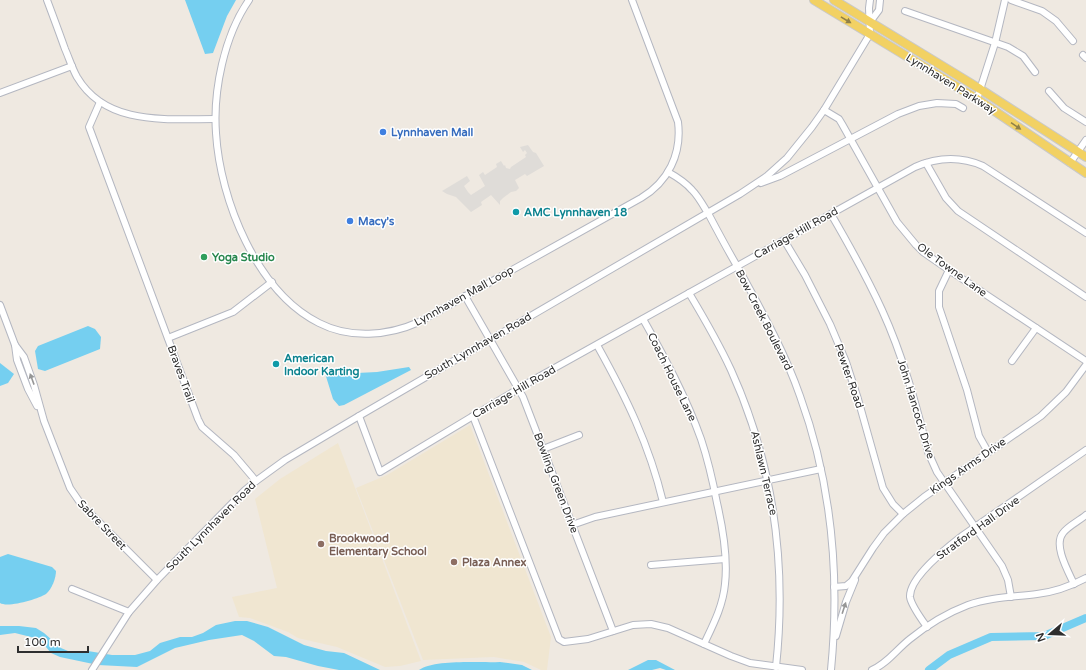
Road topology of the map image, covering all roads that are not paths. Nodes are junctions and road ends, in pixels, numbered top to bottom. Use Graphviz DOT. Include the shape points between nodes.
graph roads {
  1 [pos="47,0"];
  2 [pos="249,0"];
  3 [pos="632,0"];
  4 [pos="814,0"];
  5 [pos="834,0"];
  6 [pos="870,0"];
  7 [pos="880,0"];
  8 [pos="1005,0"];
  9 [pos="1012,0"];
  10 [pos="905,11"];
  11 [pos="870,22"];
  12 [pos="870,34"];
  13 [pos="1073,41"];
  14 [pos="995,43"];
  15 [pos="72,66"];
  16 [pos="1035,72"];
  17 [pos="980,89"];
  18 [pos="1049,91"];
  19 [pos="0,93"];
  20 [pos="977,99"];
  21 [pos="100,102"];
  22 [pos="963,108"];
  23 [pos="824,110"];
  24 [pos="215,119"];
  25 [pos="1086,122"];
  26 [pos="851,139"];
  27 [pos="1086,140"];
  28 [pos="1078,151"];
  29 [pos="1086,157"];
  30 [pos="926,163"];
  31 [pos="1070,163"];
  32 [pos="668,172"];
  33 [pos="1086,173"];
  34 [pos="757,183"];
  35 [pos="878,188"];
  36 [pos="707,212"];
  37 [pos="832,214"];
  38 [pos="1086,233"];
  39 [pos="784,240"];
  40 [pos="737,266"];
  41 [pos="949,270"];
  42 [pos="272,282"];
  43 [pos="690,293"];
  44 [pos="465,296"];
  45 [pos="1086,297"];
  46 [pos="0,305"];
  47 [pos="643,319"];
  48 [pos="1036,328"];
  49 [pos="168,338"];
  50 [pos="490,339"];
  51 [pos="596,345"];
  52 [pos="1012,361"];
  53 [pos="1086,362"];
  54 [pos="1086,365"];
  55 [pos="519,388"];
  56 [pos="358,416"];
  57 [pos="473,416"];
  58 [pos="579,435"];
  59 [pos="543,449"];
  60 [pos="1086,450"];
  61 [pos="988,452"];
  62 [pos="821,469"];
  63 [pos="256,480"];
  64 [pos="767,480"];
  65 [pos="944,483"];
  66 [pos="715,491"];
  67 [pos="663,502"];
  68 [pos="903,514"];
  69 [pos="1086,515"];
  70 [pos="572,525"];
  71 [pos="975,528"];
  72 [pos="725,559"];
  73 [pos="651,565"];
  74 [pos="856,574"];
  75 [pos="1086,578"];
  76 [pos="157,580"];
  77 [pos="1074,584"];
  78 [pos="834,587"];
  79 [pos="72,589"];
  80 [pos="1011,597"];
  81 [pos="129,612"];
  82 [pos="926,627"];
  83 [pos="613,631"];
  84 [pos="833,643"];
  85 [pos="704,644"];
  86 [pos="776,667"];
  87 [pos="92,669"];
  88 [pos="802,670"];
  89 [pos="831,670"];
  90 [pos="872,670"];
  1 -- 15 [label="street"];
  2 -- 24 [label="street, Lynnhaven Mall Loop" via="237,19 228,44 218,89"];
  3 -- 32 [label="street, Lynnhaven Mall Loop" via="678,122 679,144"];
  4 -- 12 [label="main road, Lynnhaven Parkway, one-way"];
  5 -- 11 [label="main road, Lynnhaven Parkway"];
  6 -- 11 [label="street"];
  7 -- 11 [label="street" via="879,10"];
  8 -- 14 [label="street"];
  9 -- 13 [label="street" via="1042,11 1056,21"];
  10 -- 14 [label="street"];
  11 -- 12 [label="street"];
  11 -- 17 [label="main road, Lynnhaven Parkway"];
  12 -- 20 [label="main road, Lynnhaven Parkway"];
  12 -- 23 [label="street, South Lynnhaven Road"];
  14 -- 16 [label="street" via="1016,51"];
  14 -- 17 [label="street"];
  15 -- 19 [label="street"];
  15 -- 21 [label="street" via="84,87"];
  17 -- 20 [label="street"];
  17 -- 28 [label="main road, Lynnhaven Parkway"];
  18 -- 25 [label="street" via="1064,108"];
  20 -- 31 [label="main road, Lynnhaven Parkway, one-way"];
  21 -- 24 [label="street" via="122,113 141,117"];
  21 -- 49 [label="street" via="88,127"];
  22 -- 26 [label="street" via="945,103 919,106"];
  23 -- 26 [label="street, Ole Towne Lane" via="839,119"];
  23 -- 34 [label="street, South Lynnhaven Road" via="787,158"];
  24 -- 42 [label="street, Lynnhaven Mall Loop" via="220,167 233,215 250,249"];
  26 -- 34 [label="street" via="780,176"];
  26 -- 35 [label="street, Ole Towne Lane"];
  27 -- 28 [label="street"];
  28 -- 29 [label="main road, Lynnhaven Parkway"];
  28 -- 31 [label="street"];
  30 -- 35 [label="street, Carriage Hill Road"];
  30 -- 38 [label="street, Carriage Hill Road" via="939,159 957,159 984,166"];
  30 -- 45 [label="street" via="946,198 958,211"];
  31 -- 33 [label="main road, Lynnhaven Parkway"];
  32 -- 36 [label="street, Bow Creek Boulevard" via="693,191"];
  32 -- 44 [label="street, Lynnhaven Mall Loop" via="644,196"];
  34 -- 36 [label="street, South Lynnhaven Road"];
  35 -- 37 [label="street, Carriage Hill Road"];
  35 -- 41 [label="street, Ole Towne Lane" via="907,235 923,252"];
  36 -- 40 [label="street, Bow Creek Boulevard"];
  36 -- 50 [label="street, South Lynnhaven Road"];
  37 -- 39 [label="street, Carriage Hill Road"];
  37 -- 65 [label="street, John Hancock Drive" via="882,311 909,381 928,452"];
  39 -- 40 [label="street, Carriage Hill Road"];
  39 -- 68 [label="street, Pewter Road" via="805,275 846,362 883,488"];
  40 -- 43 [label="street, Carriage Hill Road"];
  40 -- 62 [label="street, Bow Creek Boulevard" via="788,366 807,415"];
  41 -- 48 [label="street, Ole Towne Lane"];
  41 -- 61 [label="street" via="939,291 939,307 967,390 979,436"];
  42 -- 44 [label="street, Lynnhaven Mall Loop" via="309,318 330,328 366,334 389,332 409,326"];
  42 -- 49 [label="street, Braves Trail" via="233,312"];
  43 -- 47 [label="street, Carriage Hill Road"];
  43 -- 64 [label="street, Ashlawn Terrace" via="731,370 755,433"];
  44 -- 50 [label="street, Bowling Green Drive"];
  46 -- 76 [label="street, Sabre Street" via="28,389 76,497"];
  47 -- 51 [label="street, Carriage Hill Road"];
  47 -- 66 [label="street, Coach House Lane" via="675,378 694,422 708,461"];
  48 -- 52 [label="street"];
  48 -- 53 [label="street, Ole Towne Lane"];
  49 -- 63 [label="street, Braves Trail" via="200,424 225,446"];
  50 -- 55 [label="street, Bowling Green Drive"];
  50 -- 56 [label="street, South Lynnhaven Road"];
  51 -- 55 [label="street, Carriage Hill Road"];
  51 -- 67 [label="street" via="636,420 652,461"];
  54 -- 61 [label="street, Kings Arms Drive" via="1066,392 1041,416"];
  55 -- 57 [label="street, Carriage Hill Road"];
  55 -- 59 [label="street, Bowling Green Drive"];
  56 -- 57 [label="street, Carriage Hill Road" via="380,472"];
  56 -- 63 [label="street, South Lynnhaven Road"];
  57 -- 83 [label="street" via="559,639 564,642 578,641"];
  58 -- 59 [label="street"];
  59 -- 70 [label="street, Bowling Green Drive"];
  60 -- 71 [label="street, Stratford Hall Drive"];
  61 -- 65 [label="street, Kings Arms Drive"];
  62 -- 64 [label="street"];
  62 -- 78 [label="street, Bow Creek Boulevard" via="830,517"];
  63 -- 76 [label="street, South Lynnhaven Road"];
  64 -- 66 [label="street"];
  64 -- 86 [label="street, Ashlawn Terrace" via="776,526 780,591"];
  65 -- 68 [label="street, Kings Arms Drive"];
  65 -- 71 [label="street, John Hancock Drive"];
  66 -- 67 [label="street"];
  66 -- 72 [label="street, Coach House Lane"];
  67 -- 70 [label="street" via="595,517"];
  68 -- 74 [label="street, Kings Arms Drive" via="877,543"];
  69 -- 77 [label="street" via="1061,535 1059,542 1060,551"];
  70 -- 83 [label="street, Bowling Green Drive"];
  71 -- 80 [label="street, John Hancock Drive" via="1006,573"];
  71 -- 82 [label="street, Stratford Hall Drive" via="937,556 918,578 911,591 911,600"];
  72 -- 73 [label="street"];
  72 -- 85 [label="street, Coach House Lane" via="723,594"];
  74 -- 78 [label="street, Kings Arms Drive" via="849,584"];
  84 -- 74 [label="street, Kings Arms Drive, one-way"];
  75 -- 77 [label="street"];
  76 -- 81 [label="street, South Lynnhaven Road"];
  77 -- 80 [label="street" via="1048,592"];
  78 -- 84 [label="street, Bow Creek Boulevard"];
  79 -- 81 [label="street"];
  80 -- 82 [label="street" via="968,605"];
  81 -- 87 [label="street, South Lynnhaven Road"];
  82 -- 90 [label="street"];
  83 -- 85 [label="street" via="633,625 651,624 668,628"];
  84 -- 89 [label="street, Bow Creek Boulevard"];
  85 -- 86 [label="street" via="744,661"];
  86 -- 88 [label="street"];
}
